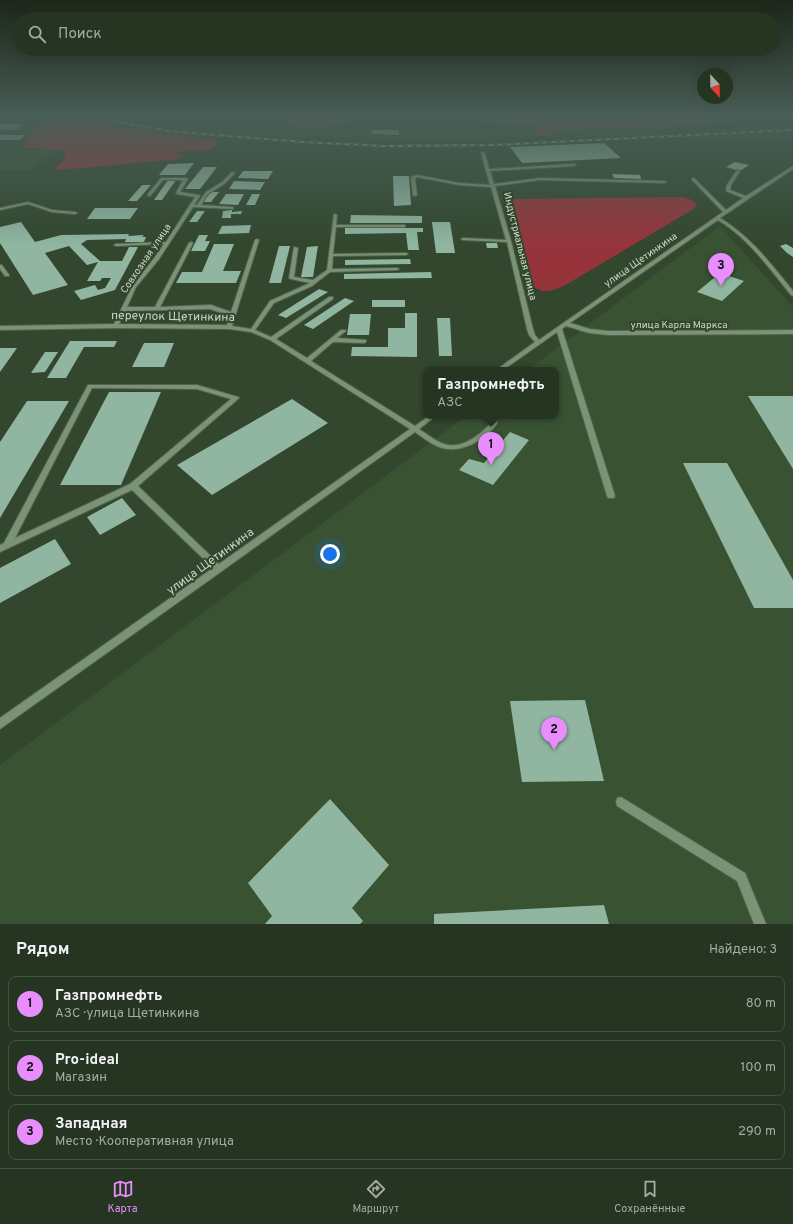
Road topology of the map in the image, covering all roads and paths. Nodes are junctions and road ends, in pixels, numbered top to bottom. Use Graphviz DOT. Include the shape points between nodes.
graph roads {
  1 [pos="485,159"];
  2 [pos="574,165"];
  3 [pos="793,167"];
  4 [pos="488,170"];
  5 [pos="738,171"];
  6 [pos="233,172"];
  7 [pos="693,179"];
  8 [pos="664,182"];
  9 [pos="493,186"];
  10 [pos="149,195"];
  11 [pos="415,195"];
  12 [pos="746,198"];
  13 [pos="195,205"];
  14 [pos="232,208"];
  15 [pos="0,210"];
  16 [pos="75,212"];
  17 [pos="725,212"];
  18 [pos="335,215"];
  19 [pos="718,218"];
  20 [pos="334,226"];
  21 [pos="403,226"];
  22 [pos="463,239"];
  23 [pos="257,240"];
  24 [pos="510,241"];
  25 [pos="166,243"];
  26 [pos="191,243"];
  27 [pos="116,245"];
  28 [pos="296,248"];
  29 [pos="406,254"];
  30 [pos="331,255"];
  31 [pos="0,266"];
  32 [pos="397,269"];
  33 [pos="329,271"];
  34 [pos="7,275"];
  35 [pos="314,282"];
  36 [pos="793,294"];
  37 [pos="331,298"];
  38 [pos="157,308"];
  39 [pos="123,309"];
  40 [pos="233,315"];
  41 [pos="567,324"];
  42 [pos="116,326"];
  43 [pos="229,327"];
  44 [pos="0,328"];
  45 [pos="559,329"];
  46 [pos="252,331"];
  47 [pos="343,331"];
  48 [pos="793,332"];
  49 [pos="272,339"];
  50 [pos="332,340"];
  51 [pos="364,341"];
  52 [pos="539,343"];
  53 [pos="308,360"];
  54 [pos="503,367"];
  55 [pos="428,419"];
  56 [pos="494,419"];
  57 [pos="414,429"];
  58 [pos="133,486"];
  59 [pos="611,496"];
  60 [pos="8,544"];
  61 [pos="0,549"];
  62 [pos="219,569"];
  63 [pos="0,724"];
  64 [pos="621,802"];
  65 [pos="760,924"];
  1 -- 4 [label="street, Индустриальная улица"];
  2 -- 4 [label="street"];
  3 -- 12 [label="street, улица Щетинкина"];
  4 -- 9 [label="street, Индустриальная улица"];
  5 -- 12 [label="street" via="729,184 728,191"];
  6 -- 13 [label="street, Совхозная улица" via="223,184 207,193"];
  7 -- 17 [label="street"];
  8 -- 9 [label="street" via="540,179"];
  9 -- 11 [label="street" via="459,184 417,176 413,177"];
  9 -- 24 [label="street, Индустриальная улица"];
  10 -- 13 [label="street" via="162,179 186,179 178,193 198,196"];
  12 -- 17 [label="street, улица Щетинкина"];
  13 -- 14 [label="street"];
  13 -- 25 [label="street, Совхозная улица"];
  15 -- 16 [label="street" via="28,203 52,211"];
  17 -- 19 [label="street, улица Щетинкина"];
  18 -- 20 [label="street"];
  19 -- 36 [label="street" via="746,240"];
  19 -- 41 [label="street, улица Щетинкина"];
  20 -- 21 [label="street"];
  20 -- 30 [label="street"];
  22 -- 24 [label="street"];
  23 -- 40 [label="street"];
  24 -- 52 [label="street, Индустриальная улица" via="530,329"];
  25 -- 27 [label="street"];
  25 -- 39 [label="street, Совхозная улица" via="138,281"];
  26 -- 38 [label="street"];
  28 -- 35 [label="street" via="291,278"];
  29 -- 30 [label="street"];
  30 -- 33 [label="street"];
  31 -- 34 [label="street"];
  32 -- 33 [label="street"];
  33 -- 35 [label="street"];
  35 -- 46 [label="street" via="272,302"];
  37 -- 49 [label="street"];
  38 -- 39 [label="street"];
  38 -- 40 [label="street" via="211,307"];
  39 -- 42 [label="street, Совхозная улица"];
  40 -- 43 [label="street"];
  41 -- 45 [label="street, улица Щетинкина"];
  41 -- 48 [label="street, улица Карла Маркса" via="608,333"];
  42 -- 43 [label="street, переулок Щетинкина"];
  42 -- 44 [label="street, переулок Щетинкина"];
  43 -- 46 [label="street, переулок Щетинкина"];
  45 -- 52 [label="street, улица Щетинкина"];
  45 -- 59 [label="street"];
  46 -- 49 [label="street, переулок Щетинкина"];
  47 -- 50 [label="street"];
  49 -- 53 [label="street, переулок Щетинкина"];
  50 -- 51 [label="street"];
  50 -- 53 [label="street"];
  52 -- 54 [label="street, улица Щетинкина"];
  53 -- 57 [label="street, переулок Щетинкина"];
  55 -- 57 [label="street, улица Щетинкина"];
  56 -- 57 [label="street, переулок Щетинкина" via="494,424 489,429 463,445 450,448 440,445"];
  57 -- 62 [label="street, улица Щетинкина"];
  58 -- 60 [label="street"];
  58 -- 60 [label="street" via="236,398 197,387 90,386"];
  58 -- 62 [label="street"];
  60 -- 61 [label="street"];
  62 -- 63 [label="street, улица Щетинкина"];
  64 -- 65 [label="street" via="741,876"];
}
